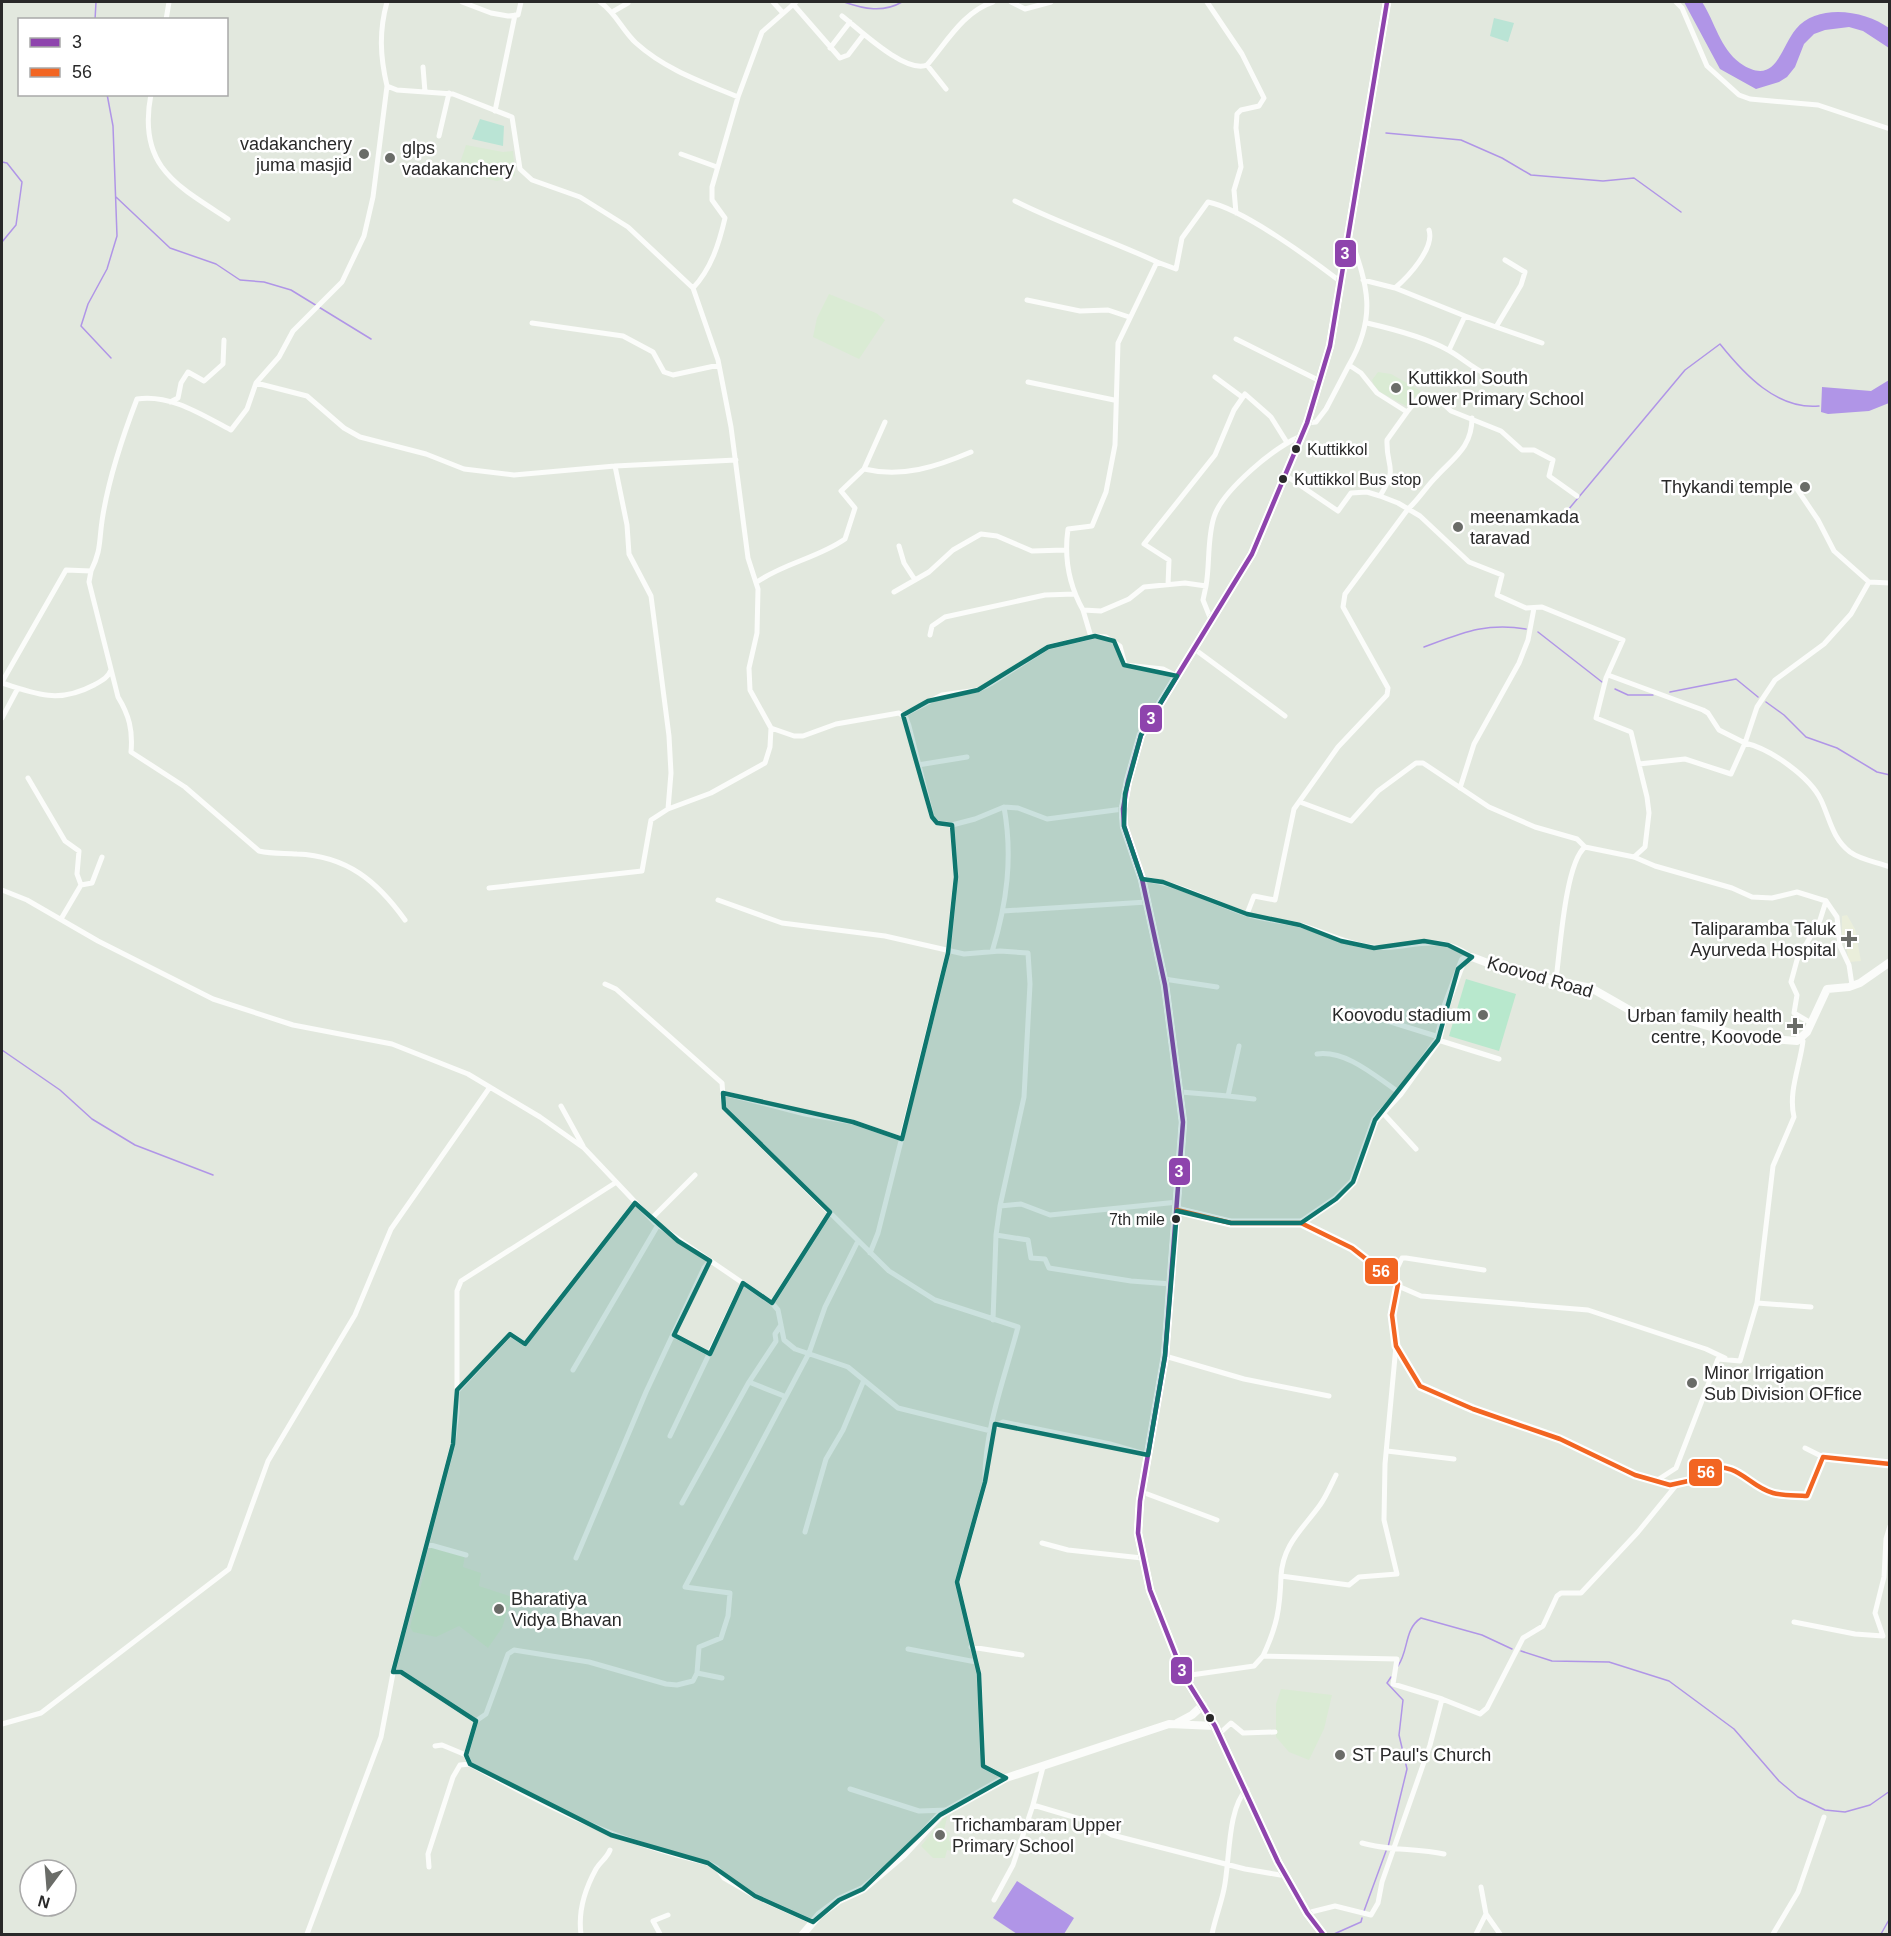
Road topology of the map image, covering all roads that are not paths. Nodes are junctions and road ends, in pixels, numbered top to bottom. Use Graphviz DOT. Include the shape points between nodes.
graph roads {
  1 [pos="169,2"];
  2 [pos="387,2"];
  3 [pos="462,2"];
  4 [pos="521,2"];
  5 [pos="600,2"];
  6 [pos="773,2"];
  7 [pos="993,2"];
  8 [pos="1011,2"];
  9 [pos="1051,2"];
  10 [pos="1207,2"];
  11 [pos="1387,2"];
  12 [pos="1676,2"];
  13 [pos="628,3"];
  14 [pos="794,3"];
  15 [pos="614,11"];
  16 [pos="783,13"];
  17 [pos="515,15"];
  18 [pos="842,16"];
  19 [pos="166,18"];
  20 [pos="850,22"];
  21 [pos="864,34"];
  22 [pos="830,48"];
  23 [pos="927,65"];
  24 [pos="423,67"];
  25 [pos="387,86"];
  26 [pos="946,89"];
  27 [pos="425,92"];
  28 [pos="448,93"];
  29 [pos="151,96"];
  30 [pos="738,97"];
  31 [pos="495,111"];
  32 [pos="1890,129"];
  33 [pos="439,136"];
  34 [pos="681,154"];
  35 [pos="717,167"];
  36 [pos="1015,201"];
  37 [pos="1236,213"];
  38 [pos="228,219"];
  39 [pos="1429,230"];
  40 [pos="1348,232"];
  41 [pos="1505,260"];
  42 [pos="1157,261"];
  43 [pos="1363,280"];
  44 [pos="1341,282"];
  45 [pos="693,288"];
  46 [pos="1395,288"];
  47 [pos="1027,300"];
  48 [pos="1465,316"];
  49 [pos="1129,317"];
  50 [pos="532,323"];
  51 [pos="1367,323"];
  52 [pos="1496,327"];
  53 [pos="1236,339"];
  54 [pos="224,340"];
  55 [pos="1542,343"];
  56 [pos="1449,350"];
  57 [pos="719,365"];
  58 [pos="1349,365"];
  59 [pos="1514,370"];
  60 [pos="1215,376"];
  61 [pos="1321,381"];
  62 [pos="1028,382"];
  63 [pos="256,383"];
  64 [pos="1242,397"];
  65 [pos="1114,400"];
  66 [pos="170,402"];
  67 [pos="1407,412"];
  68 [pos="1472,418"];
  69 [pos="885,422"];
  70 [pos="1307,423"];
  71 [pos="1302,436"];
  72 [pos="1286,441"];
  73 [pos="971,452"];
  74 [pos="736,460"];
  75 [pos="615,466"];
  76 [pos="864,469"];
  77 [pos="1285,475"];
  78 [pos="1795,486"];
  79 [pos="1380,496"];
  80 [pos="1576,496"];
  81 [pos="1408,508"];
  82 [pos="899,546"];
  83 [pos="1065,550"];
  84 [pos="91,571"];
  85 [pos="915,580"];
  86 [pos="757,582"];
  87 [pos="1869,582"];
  88 [pos="1890,583"];
  89 [pos="1168,585"];
  90 [pos="1206,586"];
  91 [pos="894,592"];
  92 [pos="1075,594"];
  93 [pos="1534,608"];
  94 [pos="1083,610"];
  95 [pos="1211,621"];
  96 [pos="930,635"];
  97 [pos="1091,637"];
  98 [pos="1193,648"];
  99 [pos="111,670"];
  100 [pos="1608,675"];
  101 [pos="1177,676"];
  102 [pos="2,682"];
  103 [pos="18,688"];
  104 [pos="903,716"];
  105 [pos="1285,716"];
  106 [pos="2,718"];
  107 [pos="771,728"];
  108 [pos="1745,743"];
  109 [pos="967,757"];
  110 [pos="1639,764"];
  111 [pos="918,765"];
  112 [pos="28,778"];
  113 [pos="1460,788"];
  114 [pos="1300,802"];
  115 [pos="1004,807"];
  116 [pos="1123,809"];
  117 [pos="668,810"];
  118 [pos="952,825"];
  119 [pos="1585,847"];
  120 [pos="102,857"];
  121 [pos="1634,857"];
  122 [pos="1890,867"];
  123 [pos="1142,879"];
  124 [pos="81,885"];
  125 [pos="489,888"];
  126 [pos="2,890"];
  127 [pos="718,900"];
  128 [pos="1826,901"];
  129 [pos="1147,902"];
  130 [pos="1003,911"];
  131 [pos="1247,914"];
  132 [pos="61,919"];
  133 [pos="405,920"];
  134 [pos="948,951"];
  135 [pos="992,952"];
  136 [pos="1472,957"];
  137 [pos="1890,962"];
  138 [pos="1164,979"];
  139 [pos="1556,979"];
  140 [pos="605,984"];
  141 [pos="1851,985"];
  142 [pos="1217,987"];
  143 [pos="1352,1010"];
  144 [pos="1811,1023"];
  145 [pos="1438,1039"];
  146 [pos="1801,1039"];
  147 [pos="1239,1046"];
  148 [pos="1317,1054"];
  149 [pos="1499,1059"];
  150 [pos="490,1088"];
  151 [pos="1180,1092"];
  152 [pos="723,1093"];
  153 [pos="1400,1093"];
  154 [pos="1228,1096"];
  155 [pos="1254,1099"];
  156 [pos="561,1106"];
  157 [pos="1382,1112"];
  158 [pos="902,1139"];
  159 [pos="584,1148"];
  160 [pos="1416,1149"];
  161 [pos="695,1175"];
  162 [pos="615,1183"];
  163 [pos="635,1203"];
  164 [pos="1000,1206"];
  165 [pos="1178,1206"];
  166 [pos="830,1212"];
  167 [pos="651,1219"];
  168 [pos="1301,1223"];
  169 [pos="658,1225"];
  170 [pos="996,1235"];
  171 [pos="858,1241"];
  172 [pos="870,1253"];
  173 [pos="710,1261"];
  174 [pos="1484,1270"];
  175 [pos="1392,1279"];
  176 [pos="742,1283"];
  177 [pos="1171,1284"];
  178 [pos="1398,1286"];
  179 [pos="772,1303"];
  180 [pos="1757,1303"];
  181 [pos="1811,1307"];
  182 [pos="993,1320"];
  183 [pos="781,1325"];
  184 [pos="674,1335"];
  185 [pos="1396,1346"];
  186 [pos="809,1353"];
  187 [pos="710,1354"];
  188 [pos="1165,1356"];
  189 [pos="1727,1359"];
  190 [pos="573,1370"];
  191 [pos="864,1380"];
  192 [pos="749,1382"];
  193 [pos="457,1390"];
  194 [pos="784,1396"];
  195 [pos="1329,1396"];
  196 [pos="991,1431"];
  197 [pos="670,1436"];
  198 [pos="1805,1448"];
  199 [pos="1387,1451"];
  200 [pos="1148,1455"];
  201 [pos="1823,1456"];
  202 [pos="1454,1459"];
  203 [pos="1890,1464"];
  204 [pos="1676,1468"];
  205 [pos="1335,1475"];
  206 [pos="1656,1481"];
  207 [pos="1676,1484"];
  208 [pos="1142,1492"];
  209 [pos="682,1503"];
  210 [pos="1217,1520"];
  211 [pos="1890,1526"];
  212 [pos="805,1532"];
  213 [pos="1042,1543"];
  214 [pos="428,1544"];
  215 [pos="465,1555"];
  216 [pos="576,1558"];
  217 [pos="1142,1558"];
  218 [pos="1281,1576"];
  219 [pos="1794,1622"];
  220 [pos="1886,1636"];
  221 [pos="971,1647"];
  222 [pos="908,1649"];
  223 [pos="1022,1655"];
  224 [pos="1263,1656"];
  225 [pos="976,1662"];
  226 [pos="393,1672"];
  227 [pos="697,1673"];
  228 [pos="1184,1676"];
  229 [pos="722,1678"];
  230 [pos="1442,1699"];
  231 [pos="1203,1705"];
  232 [pos="476,1720"];
  233 [pos="2,1724"];
  234 [pos="1169,1724"];
  235 [pos="1217,1730"];
  236 [pos="1275,1732"];
  237 [pos="435,1746"];
  238 [pos="466,1755"];
  239 [pos="470,1764"];
  240 [pos="1043,1767"];
  241 [pos="1006,1778"];
  242 [pos="850,1789"];
  243 [pos="1247,1789"];
  244 [pos="1033,1805"];
  245 [pos="949,1810"];
  246 [pos="1824,1817"];
  247 [pos="1362,1843"];
  248 [pos="610,1850"];
  249 [pos="1389,1850"];
  250 [pos="1444,1854"];
  251 [pos="1228,1865"];
  252 [pos="429,1867"];
  253 [pos="1286,1876"];
  254 [pos="1481,1887"];
  255 [pos="994,1900"];
  256 [pos="1307,1913"];
  257 [pos="1486,1914"];
  258 [pos="668,1915"];
  259 [pos="813,1922"];
  260 [pos="308,1935"];
  261 [pos="581,1935"];
  262 [pos="660,1935"];
  263 [pos="803,1935"];
  264 [pos="1212,1935"];
  265 [pos="1323,1935"];
  266 [pos="1476,1935"];
  267 [pos="1500,1935"];
  268 [pos="1773,1935"];
  1 -- 19 [label="street"];
  2 -- 25 [label="street" via="380,45"];
  3 -- 17 [label="street" via="491,13"];
  4 -- 17 [label="street" via="520,12"];
  5 -- 15 [label="street"];
  6 -- 16 [label="street"];
  7 -- 23 [label="street" via="980,6 966,19"];
  8 -- 9 [label="street" via="1024,9"];
  10 -- 37 [label="street" via="1242,54 1263,98 1259,106 1237,114 1241,167 1234,190"];
  11 -- 40 [label="highway"];
  12 -- 32 [label="street" via="1707,66 1739,95 1818,105"];
  13 -- 15 [label="street"];
  14 -- 16 [label="street"];
  14 -- 22 [label="street"];
  15 -- 30 [label="street" via="634,41 663,65"];
  16 -- 30 [label="street" via="762,32"];
  17 -- 31 [label="street"];
  18 -- 20 [label="street"];
  20 -- 21 [label="street"];
  20 -- 22 [label="street"];
  21 -- 22 [label="street" via="843,59"];
  21 -- 23 [label="street" via="903,61 921,68"];
  23 -- 26 [label="street"];
  24 -- 27 [label="street"];
  25 -- 27 [label="street"];
  25 -- 63 [label="street" via="364,236 342,282 293,331 279,357"];
  27 -- 28 [label="street"];
  28 -- 31 [label="street"];
  28 -- 33 [label="street"];
  29 -- 38 [label="street" via="148,130 161,167 173,183"];
  30 -- 35 [label="street"];
  31 -- 45 [label="street" via="512,117 520,169 532,180 580,197 621,222"];
  34 -- 35 [label="street"];
  35 -- 45 [label="street" via="712,200 724,218 719,243 703,277"];
  36 -- 42 [label="street"];
  37 -- 42 [label="street" via="1208,202 1182,238 1176,269"];
  37 -- 44 [label="street" via="1313,260"];
  39 -- 46 [label="street" via="1426,248"];
  40 -- 43 [label="street"];
  40 -- 44 [label="highway"];
  41 -- 52 [label="street" via="1525,272"];
  42 -- 49 [label="street"];
  43 -- 46 [label="street"];
  43 -- 51 [label="street"];
  44 -- 61 [label="highway"];
  45 -- 57 [label="street"];
  46 -- 48 [label="street"];
  47 -- 49 [label="street" via="1080,311 1108,310"];
  48 -- 52 [label="street"];
  48 -- 56 [label="street"];
  49 -- 65 [label="street" via="1118,344"];
  50 -- 57 [label="street" via="622,336 653,352 664,372 672,375"];
  51 -- 56 [label="street"];
  51 -- 58 [label="street"];
  52 -- 55 [label="street"];
  53 -- 61 [label="street"];
  54 -- 66 [label="street" via="223,364 204,381 188,372 178,398"];
  56 -- 59 [label="street" via="1476,370 1504,379 1511,377"];
  57 -- 74 [label="street"];
  58 -- 67 [label="street" via="1377,393"];
  58 -- 70 [label="street" via="1317,422"];
  60 -- 64 [label="street"];
  61 -- 70 [label="highway"];
  62 -- 65 [label="street"];
  63 -- 66 [label="street" via="247,409 231,430"];
  63 -- 75 [label="street" via="307,396 360,437 426,454 464,469 514,475"];
  64 -- 72 [label="street" via="1245,394 1271,417"];
  64 -- 89 [label="street" via="1215,455 1144,544 1169,560"];
  65 -- 83 [label="street" via="1114,445 1106,492 1092,526 1068,529"];
  66 -- 84 [label="street" via="151,397 137,399 126,427 104,512 101,545"];
  67 -- 68 [label="street" via="1422,394 1429,394 1451,411"];
  67 -- 79 [label="street" via="1387,440 1393,468"];
  68 -- 80 [label="street" via="1501,431 1522,450 1534,450 1553,460 1549,476"];
  68 -- 81 [label="street" via="1459,456"];
  69 -- 76 [label="street"];
  70 -- 71 [label="highway"];
  71 -- 72 [label="street"];
  71 -- 77 [label="highway"];
  72 -- 90 [label="street" via="1217,508"];
  73 -- 76 [label="street" via="924,470"];
  74 -- 75 [label="street"];
  74 -- 86 [label="street" via="748,558"];
  75 -- 117 [label="street" via="629,554 651,596 669,735"];
  76 -- 86 [label="street" via="838,490 855,508 845,539 810,559 771,571"];
  77 -- 79 [label="street" via="1338,511 1351,493"];
  77 -- 95 [label="highway" via="1252,554"];
  78 -- 87 [label="street" via="1834,551"];
  79 -- 81 [label="street"];
  81 -- 93 [label="street" via="1469,562 1502,575 1497,595"];
  81 -- 114 [label="street" via="1344,594 1343,607 1388,688 1387,695 1338,747"];
  82 -- 85 [label="street"];
  83 -- 85 [label="street" via="1032,551 997,536 981,534"];
  83 -- 92 [label="street"];
  84 -- 99 [label="street" via="89,582"];
  84 -- 102 [label="street" via="66,570"];
  85 -- 91 [label="street"];
  86 -- 107 [label="street" via="757,633 749,680"];
  87 -- 88 [label="street"];
  87 -- 108 [label="street" via="1851,614 1824,644 1775,680 1757,707"];
  89 -- 90 [label="street"];
  89 -- 94 [label="street" via="1144,587 1101,611"];
  90 -- 95 [label="street" via="1203,600"];
  92 -- 94 [label="street"];
  92 -- 96 [label="street" via="1045,595 945,617 932,626"];
  93 -- 100 [label="street" via="1542,607 1623,640"];
  93 -- 113 [label="street" via="1519,663 1474,744"];
  94 -- 97 [label="street"];
  95 -- 98 [label="highway"];
  97 -- 101 [label="street" via="1114,641 1120,646 1125,665 1162,669"];
  97 -- 104 [label="street" via="1048,647 978,690 942,695"];
  98 -- 101 [label="highway"];
  98 -- 105 [label="street"];
  99 -- 103 [label="street" via="103,680 64,697 48,697"];
  99 -- 133 [label="street" via="118,697 128,713 133,737 131,752 185,787 259,851 298,854 352,867 381,889"];
  100 -- 108 [label="street" via="1703,710 1719,730"];
  100 -- 110 [label="street" via="1596,718 1631,732"];
  101 -- 116 [label="highway" via="1135,751"];
  102 -- 103 [label="street"];
  103 -- 106 [label="street"];
  104 -- 107 [label="street" via="899,713 836,724 803,736"];
  104 -- 111 [label="street"];
  107 -- 117 [label="street" via="765,763 711,793"];
  108 -- 110 [label="street" via="1731,774 1685,759"];
  108 -- 122 [label="street" via="1780,759 1812,784 1830,827 1850,852"];
  109 -- 111 [label="street"];
  110 -- 121 [label="street" via="1649,813 1645,847"];
  111 -- 118 [label="street" via="932,817 937,823"];
  112 -- 124 [label="street" via="65,841 79,851 77,874"];
  113 -- 114 [label="street" via="1434,768 1416,763 1378,791 1351,821"];
  113 -- 119 [label="street" via="1497,811 1534,827 1578,838"];
  114 -- 131 [label="street" via="1291,820 1275,900 1254,896"];
  115 -- 116 [label="street" via="1047,819"];
  115 -- 118 [label="street"];
  115 -- 130 [label="street" via="1010,855"];
  116 -- 123 [label="highway" via="1131,851"];
  117 -- 125 [label="street" via="651,819 642,872"];
  118 -- 134 [label="street" via="956,877"];
  119 -- 121 [label="street"];
  119 -- 139 [label="street" via="1579,852 1567,898"];
  120 -- 124 [label="street" via="92,883"];
  121 -- 128 [label="street" via="1752,897 1764,899 1797,892"];
  123 -- 129 [label="highway"];
  123 -- 131 [label="street" via="1163,882"];
  124 -- 132 [label="street"];
  126 -- 132 [label="street"];
  127 -- 134 [label="street" via="782,923 885,936"];
  128 -- 141 [label="street" via="1837,917"];
  128 -- 144 [label="street" via="1797,960 1791,982 1797,995 1794,1013"];
  129 -- 130 [label="street"];
  129 -- 138 [label="highway"];
  130 -- 135 [label="street"];
  131 -- 136 [label="street" via="1300,925 1341,941 1374,948 1424,941 1448,945"];
  132 -- 150 [label="street" via="213,999 292,1025 392,1044 468,1074"];
  134 -- 135 [label="street"];
  134 -- 158 [label="street"];
  135 -- 164 [label="street" via="1028,953 1030,959 1024,1097"];
  136 -- 139 [label="main road, Koovod Road" via="1506,970"];
  136 -- 145 [label="main road, Koovod Road" via="1463,960 1458,969"];
  137 -- 141 [label="main road"];
  138 -- 142 [label="street"];
  138 -- 151 [label="highway"];
  139 -- 146 [label="main road, Koovod Road" via="1591,988 1633,1012 1687,1020 1745,1037"];
  140 -- 152 [label="street" via="616,989 722,1083"];
  141 -- 144 [label="main road" via="1827,989"];
  143 -- 145 [label="street"];
  144 -- 146 [label="main road"];
  145 -- 149 [label="street"];
  145 -- 153 [label="main road, Koovod Road"];
  146 -- 180 [label="street" via="1800,1067 1790,1106 1794,1117 1773,1166 1769,1188"];
  147 -- 154 [label="street"];
  148 -- 153 [label="street" via="1328,1053 1358,1064"];
  150 -- 159 [label="street"];
  150 -- 233 [label="street" via="391,1229 355,1315 268,1461 229,1569 41,1713"];
  151 -- 154 [label="street"];
  151 -- 165 [label="highway" via="1184,1122"];
  152 -- 158 [label="street" via="854,1122"];
  152 -- 166 [label="street" via="724,1108"];
  153 -- 157 [label="main road, Koovod Road"];
  154 -- 155 [label="street"];
  156 -- 159 [label="street"];
  157 -- 160 [label="street"];
  157 -- 168 [label="main road, Koovod Road" via="1375,1120 1353,1182"];
  158 -- 172 [label="street"];
  159 -- 162 [label="street"];
  161 -- 167 [label="street"];
  162 -- 163 [label="street"];
  162 -- 193 [label="street" via="461,1281 457,1291"];
  163 -- 167 [label="street"];
  163 -- 193 [label="street" via="525,1344 510,1334"];
  164 -- 165 [label="street" via="1021,1204 1050,1215"];
  164 -- 170 [label="street"];
  165 -- 168 [label="main road" via="1231,1223"];
  165 -- 177 [label="highway"];
  166 -- 171 [label="street"];
  166 -- 179 [label="street"];
  167 -- 169 [label="street"];
  168 -- 175 [label="street" via="1352,1248"];
  169 -- 173 [label="street"];
  169 -- 190 [label="street"];
  170 -- 177 [label="street" via="1028,1240 1031,1258 1045,1259 1049,1268"];
  170 -- 182 [label="street"];
  171 -- 172 [label="street"];
  171 -- 186 [label="street" via="825,1307"];
  172 -- 182 [label="street" via="889,1272 934,1300"];
  173 -- 176 [label="street"];
  173 -- 184 [label="street"];
  174 -- 175 [label="street" via="1406,1257"];
  175 -- 178 [label="street"];
  176 -- 179 [label="street"];
  176 -- 187 [label="street"];
  177 -- 188 [label="highway"];
  178 -- 185 [label="street" via="1392,1315"];
  178 -- 189 [label="street" via="1421,1296 1588,1310 1706,1348"];
  179 -- 183 [label="street"];
  180 -- 181 [label="street"];
  180 -- 189 [label="street" via="1740,1361"];
  182 -- 196 [label="street" via="1018,1328"];
  183 -- 186 [label="street" via="784,1340"];
  183 -- 192 [label="street" via="775,1334 776,1341"];
  184 -- 187 [label="street"];
  184 -- 216 [label="street" via="606,1482"];
  185 -- 199 [label="street"];
  185 -- 206 [label="street" via="1420,1386 1560,1439"];
  186 -- 191 [label="street" via="848,1367"];
  186 -- 194 [label="street"];
  187 -- 197 [label="street"];
  188 -- 195 [label="street" via="1244,1379"];
  188 -- 200 [label="highway"];
  189 -- 204 [label="street" via="1715,1363"];
  191 -- 196 [label="street" via="898,1408"];
  191 -- 212 [label="street" via="826,1459"];
  192 -- 194 [label="street"];
  192 -- 209 [label="street"];
  193 -- 214 [label="street" via="453,1444"];
  194 -- 227 [label="street" via="685,1587 730,1593 728,1616 720,1638 699,1647"];
  196 -- 200 [label="street" via="995,1424 1003,1422"];
  196 -- 221 [label="street" via="986,1482 957,1582"];
  198 -- 201 [label="street"];
  199 -- 202 [label="street"];
  199 -- 218 [label="street" via="1384,1520 1397,1574 1359,1577 1349,1586"];
  200 -- 208 [label="highway"];
  201 -- 203 [label="street"];
  201 -- 207 [label="street" via="1807,1496 1772,1493 1720,1466 1708,1469 1702,1478"];
  204 -- 206 [label="street"];
  204 -- 207 [label="street"];
  205 -- 218 [label="street" via="1321,1504 1289,1543"];
  206 -- 207 [label="street"];
  207 -- 230 [label="street" via="1581,1593 1557,1596 1543,1626 1523,1638 1487,1708 1480,1714"];
  208 -- 210 [label="street"];
  208 -- 217 [label="highway" via="1138,1533"];
  211 -- 220 [label="street" via="1875,1613"];
  213 -- 217 [label="street" via="1068,1550"];
  214 -- 215 [label="street"];
  214 -- 226 [label="street"];
  217 -- 228 [label="highway" via="1160,1621"];
  218 -- 224 [label="street" via="1277,1627"];
  219 -- 220 [label="street"];
  221 -- 223 [label="street"];
  221 -- 225 [label="street"];
  222 -- 225 [label="street"];
  224 -- 228 [label="street" via="1254,1666"];
  224 -- 230 [label="street" via="1397,1659 1393,1684"];
  225 -- 241 [label="street" via="982,1766"];
  226 -- 232 [label="street" via="401,1672"];
  226 -- 260 [label="street" via="381,1737"];
  227 -- 229 [label="street"];
  227 -- 232 [label="street" via="687,1684 666,1684 589,1662 514,1650 508,1654 486,1714"];
  228 -- 231 [label="highway"];
  230 -- 249 [label="street"];
  231 -- 234 [label="main road" via="1188,1717"];
  231 -- 235 [label="highway"];
  232 -- 238 [label="street"];
  234 -- 235 [label="main road"];
  234 -- 240 [label="main road"];
  235 -- 236 [label="street" via="1231,1723 1243,1733"];
  235 -- 243 [label="highway"];
  237 -- 238 [label="street"];
  238 -- 239 [label="street"];
  239 -- 252 [label="street" via="460,1765 453,1777 428,1854"];
  239 -- 259 [label="street" via="611,1835 708,1863 724,1878 755,1896"];
  240 -- 241 [label="main road"];
  240 -- 244 [label="street"];
  241 -- 245 [label="main road"];
  242 -- 245 [label="street" via="919,1811"];
  243 -- 251 [label="street" via="1234,1815"];
  243 -- 253 [label="highway"];
  244 -- 251 [label="street" via="1087,1821 1112,1835"];
  244 -- 255 [label="street" via="1013,1865"];
  245 -- 259 [label="main road" via="863,1888 839,1900"];
  246 -- 268 [label="street" via="1798,1892"];
  247 -- 249 [label="street"];
  248 -- 261 [label="street" via="585,1893 579,1920"];
  249 -- 250 [label="street"];
  249 -- 256 [label="street" via="1378,1903 1371,1915 1335,1906"];
  251 -- 253 [label="street"];
  251 -- 264 [label="street"];
  253 -- 256 [label="highway"];
  254 -- 257 [label="street"];
  256 -- 265 [label="highway"];
  257 -- 266 [label="street"];
  257 -- 267 [label="street"];
  258 -- 262 [label="street" via="653,1922"];
  259 -- 263 [label="main road"];
}
